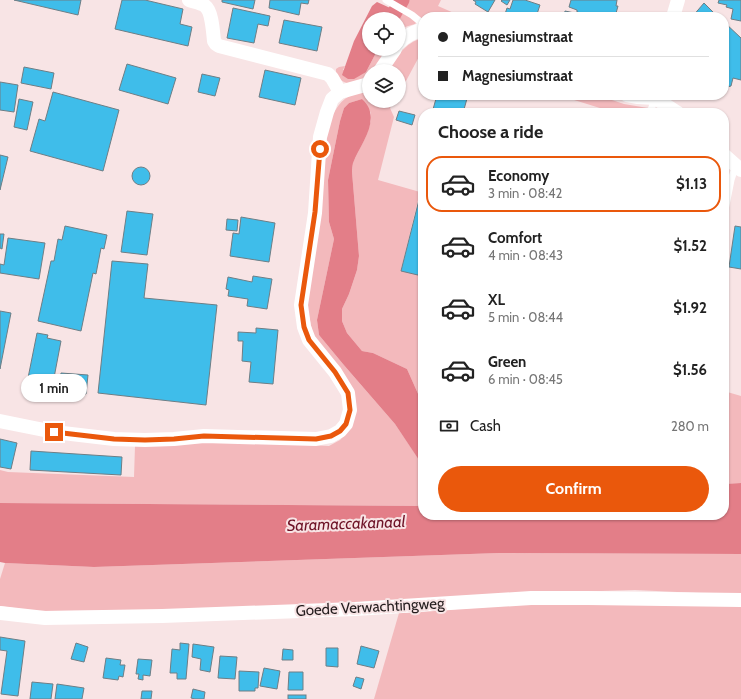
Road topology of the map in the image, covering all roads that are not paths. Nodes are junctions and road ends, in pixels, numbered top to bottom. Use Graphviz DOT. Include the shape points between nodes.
graph roads {
  1 [pos="189,0"];
  2 [pos="386,0"];
  3 [pos="678,0"];
  4 [pos="674,12"];
  5 [pos="418,19"];
  6 [pos="418,31"];
  7 [pos="406,37"];
  8 [pos="362,86"];
  9 [pos="340,92"];
  10 [pos="661,100"];
  11 [pos="672,108"];
  12 [pos="729,160"];
  13 [pos="738,168"];
  14 [pos="729,190"];
  15 [pos="0,420"];
  16 [pos="741,600"];
  17 [pos="0,613"];
  1 -- 9 [label="street" via="207,7 214,41 219,46 328,74"];
  2 -- 5 [label="lane"];
  3 -- 4 [label="street"];
  6 -- 7 [label="street"];
  8 -- 9 [label="street"];
  9 -- 15 [label="street" via="332,99 320,137 315,212 301,305 309,340 348,393 350,410 346,424 340,431 316,439 204,436 145,440 114,439 54,432"];
  10 -- 11 [label="street"];
  12 -- 13 [label="street"];
  13 -- 14 [label="lane"];
  16 -- 17 [label="street, Goede Verwachtingweg" via="531,598 355,609 45,618"];
}
